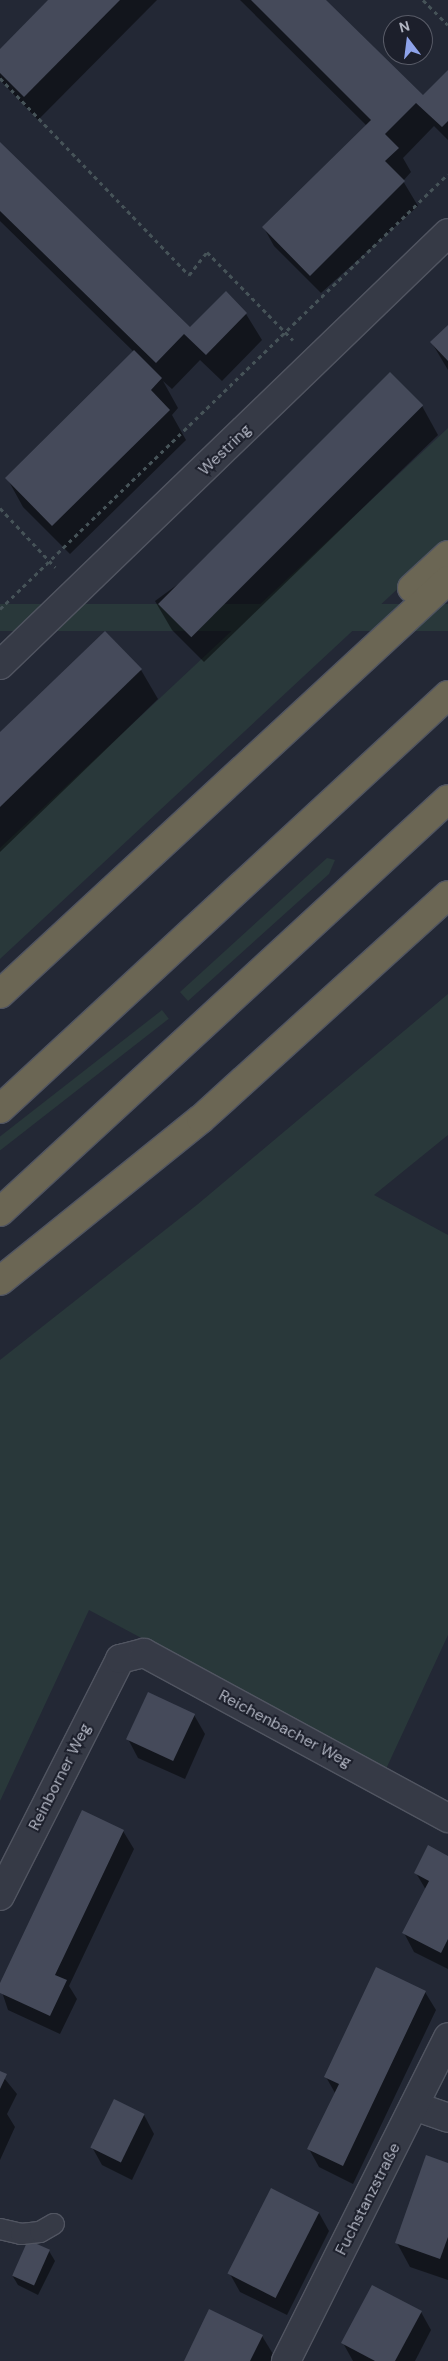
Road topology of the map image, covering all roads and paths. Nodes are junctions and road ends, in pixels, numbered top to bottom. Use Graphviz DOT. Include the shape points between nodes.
graph roads {
  1 [pos="423,0"];
  2 [pos="448,25"];
  3 [pos="0,78"];
  4 [pos="448,174"];
  5 [pos="448,232"];
  6 [pos="285,332"];
  7 [pos="316,364"];
  8 [pos="0,508"];
  9 [pos="448,555"];
  10 [pos="50,561"];
  11 [pos="448,580"];
  12 [pos="78,591"];
  13 [pos="0,609"];
  14 [pos="0,665"];
  15 [pos="448,694"];
  16 [pos="448,799"];
  17 [pos="448,895"];
  18 [pos="0,969"];
  19 [pos="0,994"];
  20 [pos="0,1109"];
  21 [pos="0,1212"];
  22 [pos="0,1281"];
  23 [pos="120,1659"];
  24 [pos="448,1818"];
  25 [pos="0,1896"];
  26 [pos="448,2037"];
  27 [pos="414,2106"];
  28 [pos="448,2118"];
  29 [pos="54,2224"];
  30 [pos="0,2228"];
  31 [pos="286,2361"];
  1 -- 2 [label="path"];
  3 -- 6 [label="path" via="189,275 207,252"];
  4 -- 6 [label="path"];
  5 -- 7 [label="street, Westring"];
  6 -- 7 [label="path"];
  6 -- 10 [label="path"];
  7 -- 12 [label="street, Westring"];
  8 -- 10 [label="path"];
  9 -- 18 [label="highway"];
  10 -- 12 [label="path"];
  10 -- 13 [label="path"];
  11 -- 19 [label="highway"];
  12 -- 14 [label="street, Westring"];
  15 -- 20 [label="highway"];
  16 -- 21 [label="highway"];
  17 -- 22 [label="highway" via="200,1119"];
  23 -- 24 [label="street, Reichenbacher Weg" via="144,1653"];
  23 -- 25 [label="street, Reinborner Weg"];
  26 -- 27 [label="street, Fuchstanzstraße"];
  27 -- 28 [label="street"];
  27 -- 31 [label="street, Fuchstanzstraße"];
  29 -- 30 [label="lane" via="40,2232 20,2234"];
}
